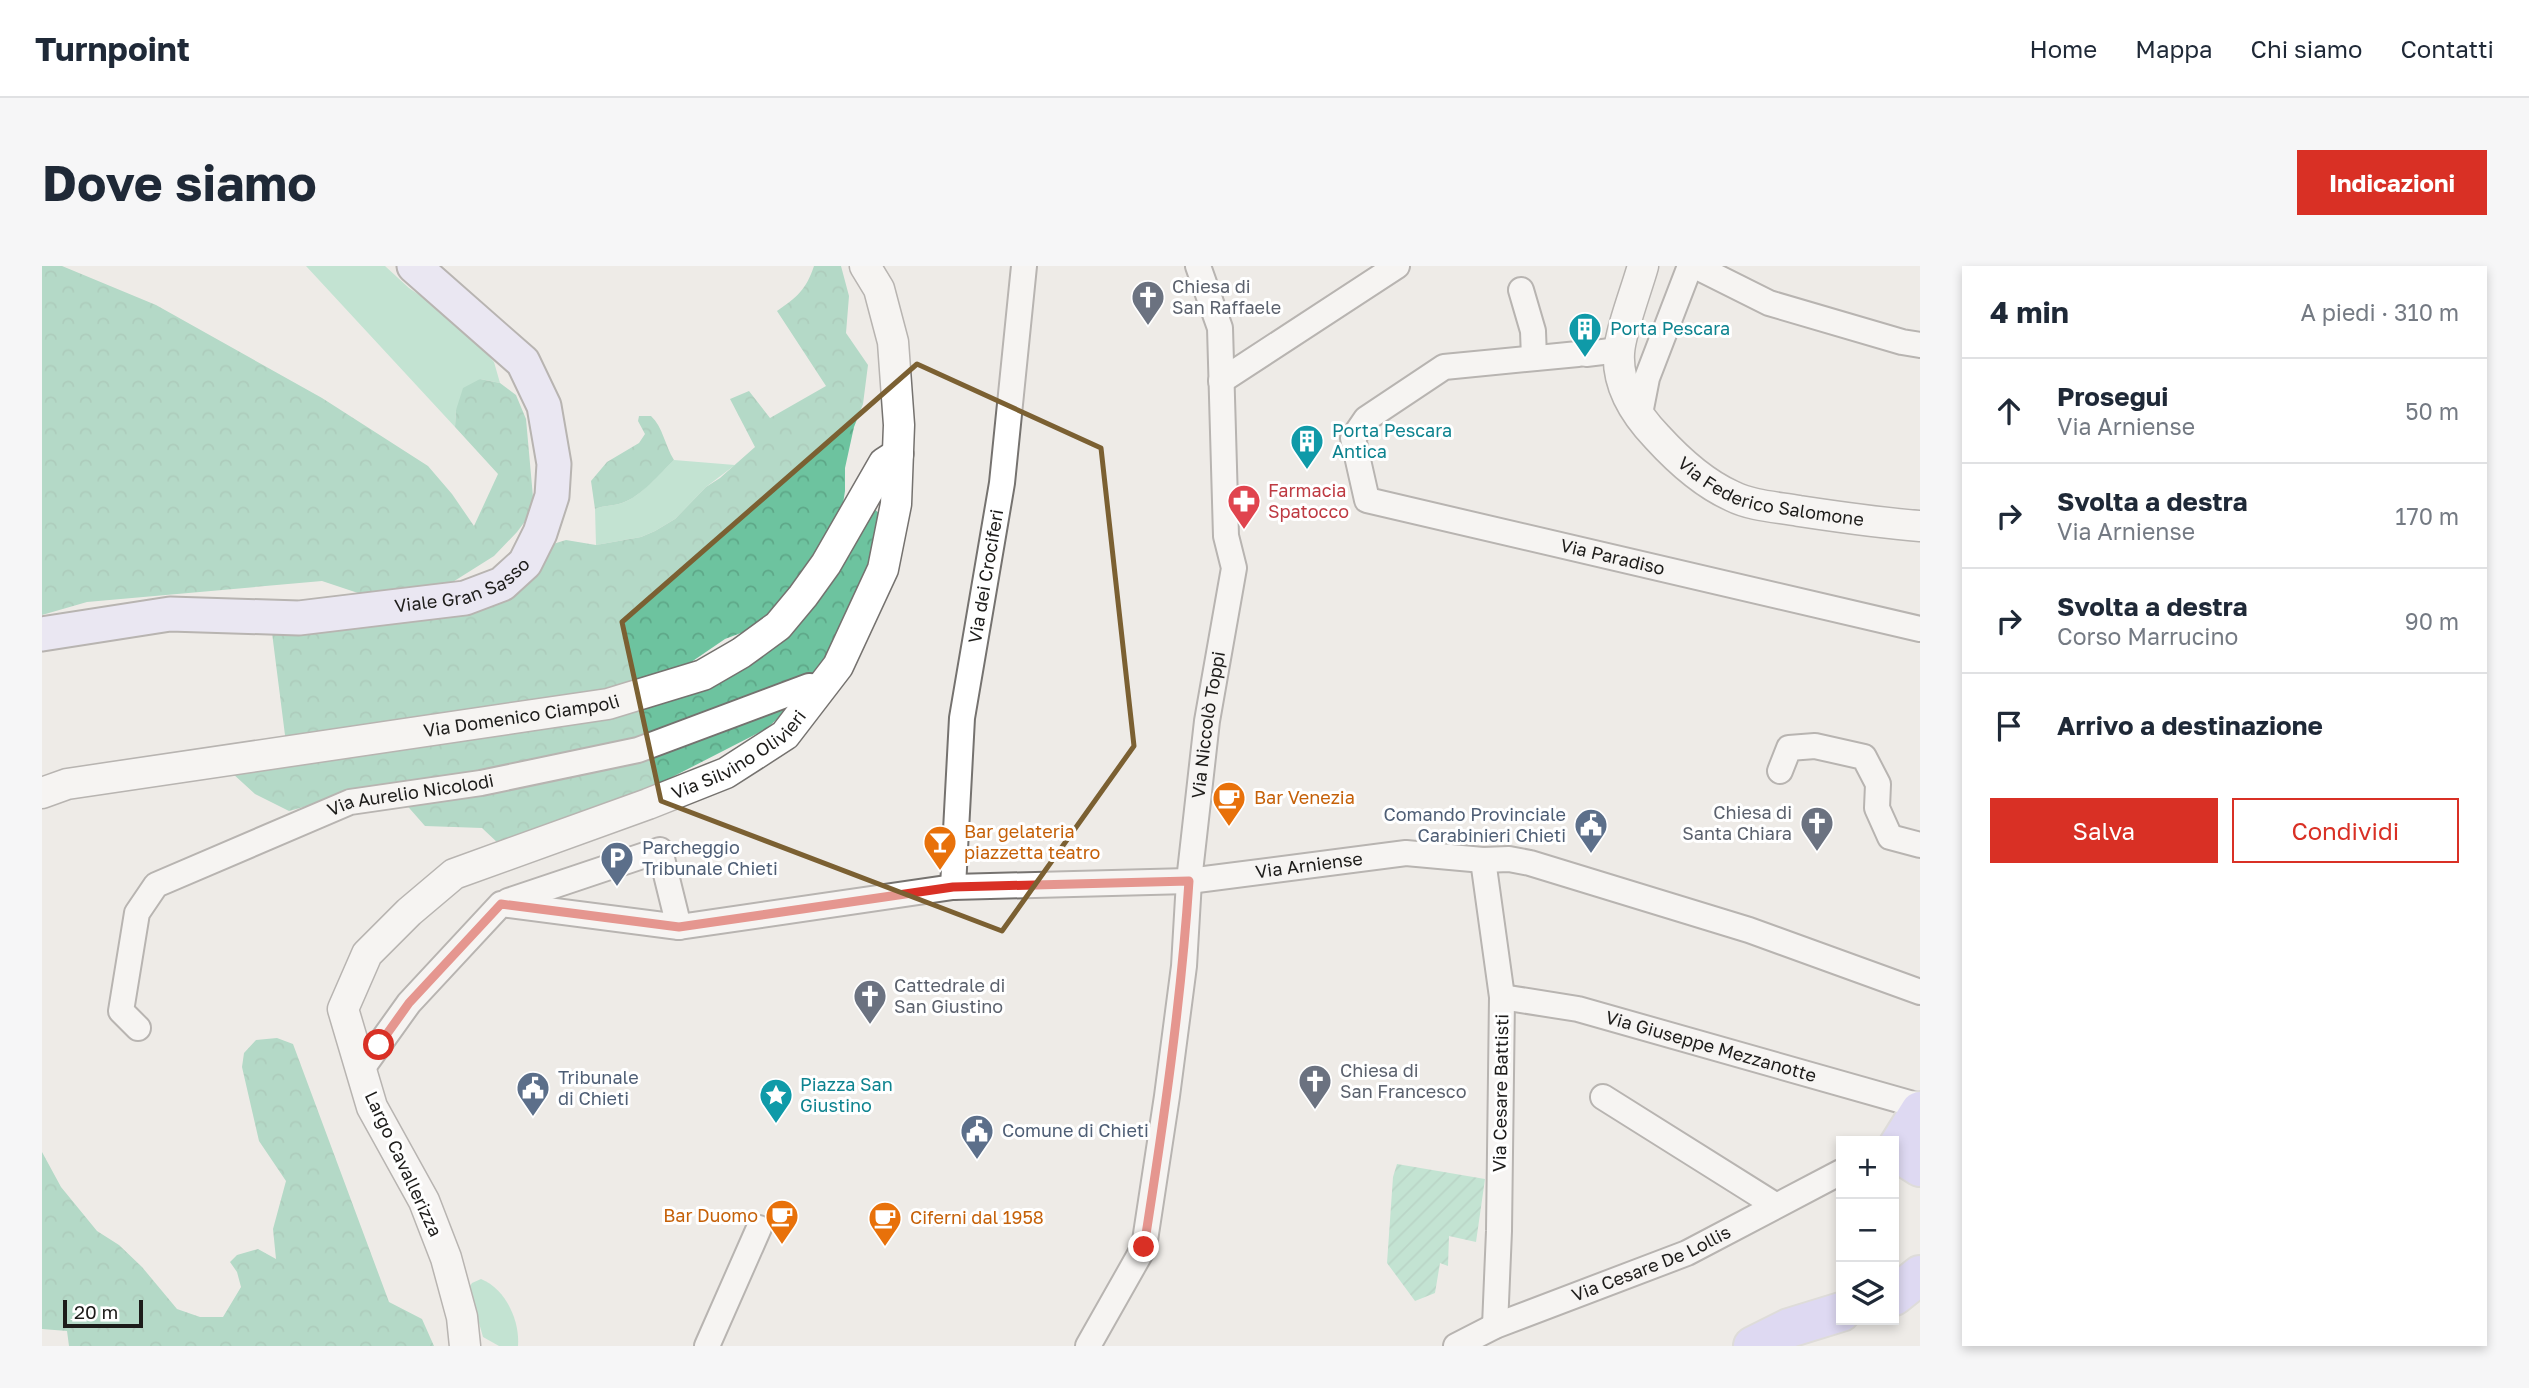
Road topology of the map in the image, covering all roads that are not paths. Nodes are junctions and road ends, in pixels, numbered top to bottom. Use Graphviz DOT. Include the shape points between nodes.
graph roads {
  1 [pos="414,266"];
  2 [pos="865,266"];
  3 [pos="1024,266"];
  4 [pos="1198,266"];
  5 [pos="1397,266"];
  6 [pos="1643,266"];
  7 [pos="1693,266"];
  8 [pos="1521,290"];
  9 [pos="1920,345"];
  10 [pos="1619,350"];
  11 [pos="1534,358"];
  12 [pos="1221,381"];
  13 [pos="1639,419"];
  14 [pos="898,454"];
  15 [pos="1920,526"];
  16 [pos="1920,629"];
  17 [pos="42,634"];
  18 [pos="822,687"];
  19 [pos="1780,771"];
  20 [pos="42,793"];
  21 [pos="1920,845"];
  22 [pos="1483,860"];
  23 [pos="1189,881"];
  24 [pos="953,887"];
  25 [pos="501,904"];
  26 [pos="679,927"];
  27 [pos="1920,992"];
  28 [pos="1502,997"];
  29 [pos="138,1028"];
  30 [pos="361,1070"];
  31 [pos="1603,1097"];
  32 [pos="1920,1106"];
  33 [pos="1920,1111"];
  34 [pos="1903,1157"];
  35 [pos="1836,1174"];
  36 [pos="1774,1205"];
  37 [pos="759,1228"];
  38 [pos="1920,1275"];
  39 [pos="1899,1292"];
  40 [pos="1836,1314"];
  41 [pos="1495,1326"];
  42 [pos="465,1346"];
  43 [pos="707,1346"];
  44 [pos="1088,1346"];
  45 [pos="1456,1346"];
  46 [pos="1753,1346"];
  1 -- 17 [label="main road, Viale Gran Sasso" via="523,362 544,406 554,464 552,496 525,563 502,584 465,597 299,618 170,614"];
  2 -- 14 [label="street, Via Silvino Olivieri" via="879,289 893,342"];
  3 -- 24 [label="street, Via dei Crociferi" via="1002,483 961,718"];
  4 -- 12 [label="street" via="1220,328"];
  5 -- 12 [label="street"];
  6 -- 10 [label="street"];
  7 -- 9 [label="street" via="1769,303"];
  7 -- 13 [label="street" via="1647,378"];
  8 -- 11 [label="street" via="1533,331"];
  10 -- 11 [label="street"];
  10 -- 13 [label="street" via="1620,371"];
  11 -- 16 [label="street, Via Paradiso" via="1444,367 1366,419 1353,438 1367,500"];
  12 -- 23 [label="street, Via Niccolò Toppi" via="1226,536 1234,568 1207,721"];
  13 -- 15 [label="street, Via Federico Salomone" via="1674,456 1733,497 1866,522"];
  14 -- 18 [label="street, Via Silvino Olivieri" via="896,505 883,569 838,666"];
  14 -- 20 [label="street, Via Domenico Ciampoli" via="884,463 826,564 778,626 702,676 608,704 80,782"];
  18 -- 29 [label="street, Via Aurelio Nicolodi" via="809,686 638,750 481,783 350,802 156,885 137,913 125,976 121,1011"];
  18 -- 30 [label="street, Via Silvino Olivieri" via="785,735 726,773 454,874 367,954 343,1009"];
  19 -- 21 [label="street" via="1789,748 1815,746 1864,757 1878,784 1877,808 1890,836"];
  22 -- 23 [label="street, Via Arniense" via="1406,853"];
  22 -- 27 [label="street, Via Arniense" via="1543,866 1749,930"];
  22 -- 28 [label="street, Via Cesare Battisti"];
  23 -- 24 [label="street, Via Arniense"];
  23 -- 44 [label="street, Via Niccolò Toppi" via="1184,966 1144,1247"];
  24 -- 26 [label="street, Via Arniense"];
  25 -- 26 [label="street, Via Arniense"];
  25 -- 26 [label="street" via="660,850"];
  25 -- 30 [label="street" via="409,1003"];
  28 -- 32 [label="street, Via Giuseppe Mezzanotte" via="1578,1009"];
  28 -- 41 [label="street, Via Cesare Battisti"];
  30 -- 42 [label="street, Largo Cavallerizza" via="372,1107 424,1200 446,1258"];
  31 -- 36 [label="street"];
  33 -- 34 [label="main road"];
  35 -- 36 [label="street, Via Cesare De Lollis"];
  36 -- 41 [label="street, Via Cesare De Lollis" via="1687,1253"];
  37 -- 43 [label="street"];
  38 -- 39 [label="main road"];
  40 -- 46 [label="main road" via="1788,1328"];
  41 -- 45 [label="street, Via Cesare De Lollis"];
}
